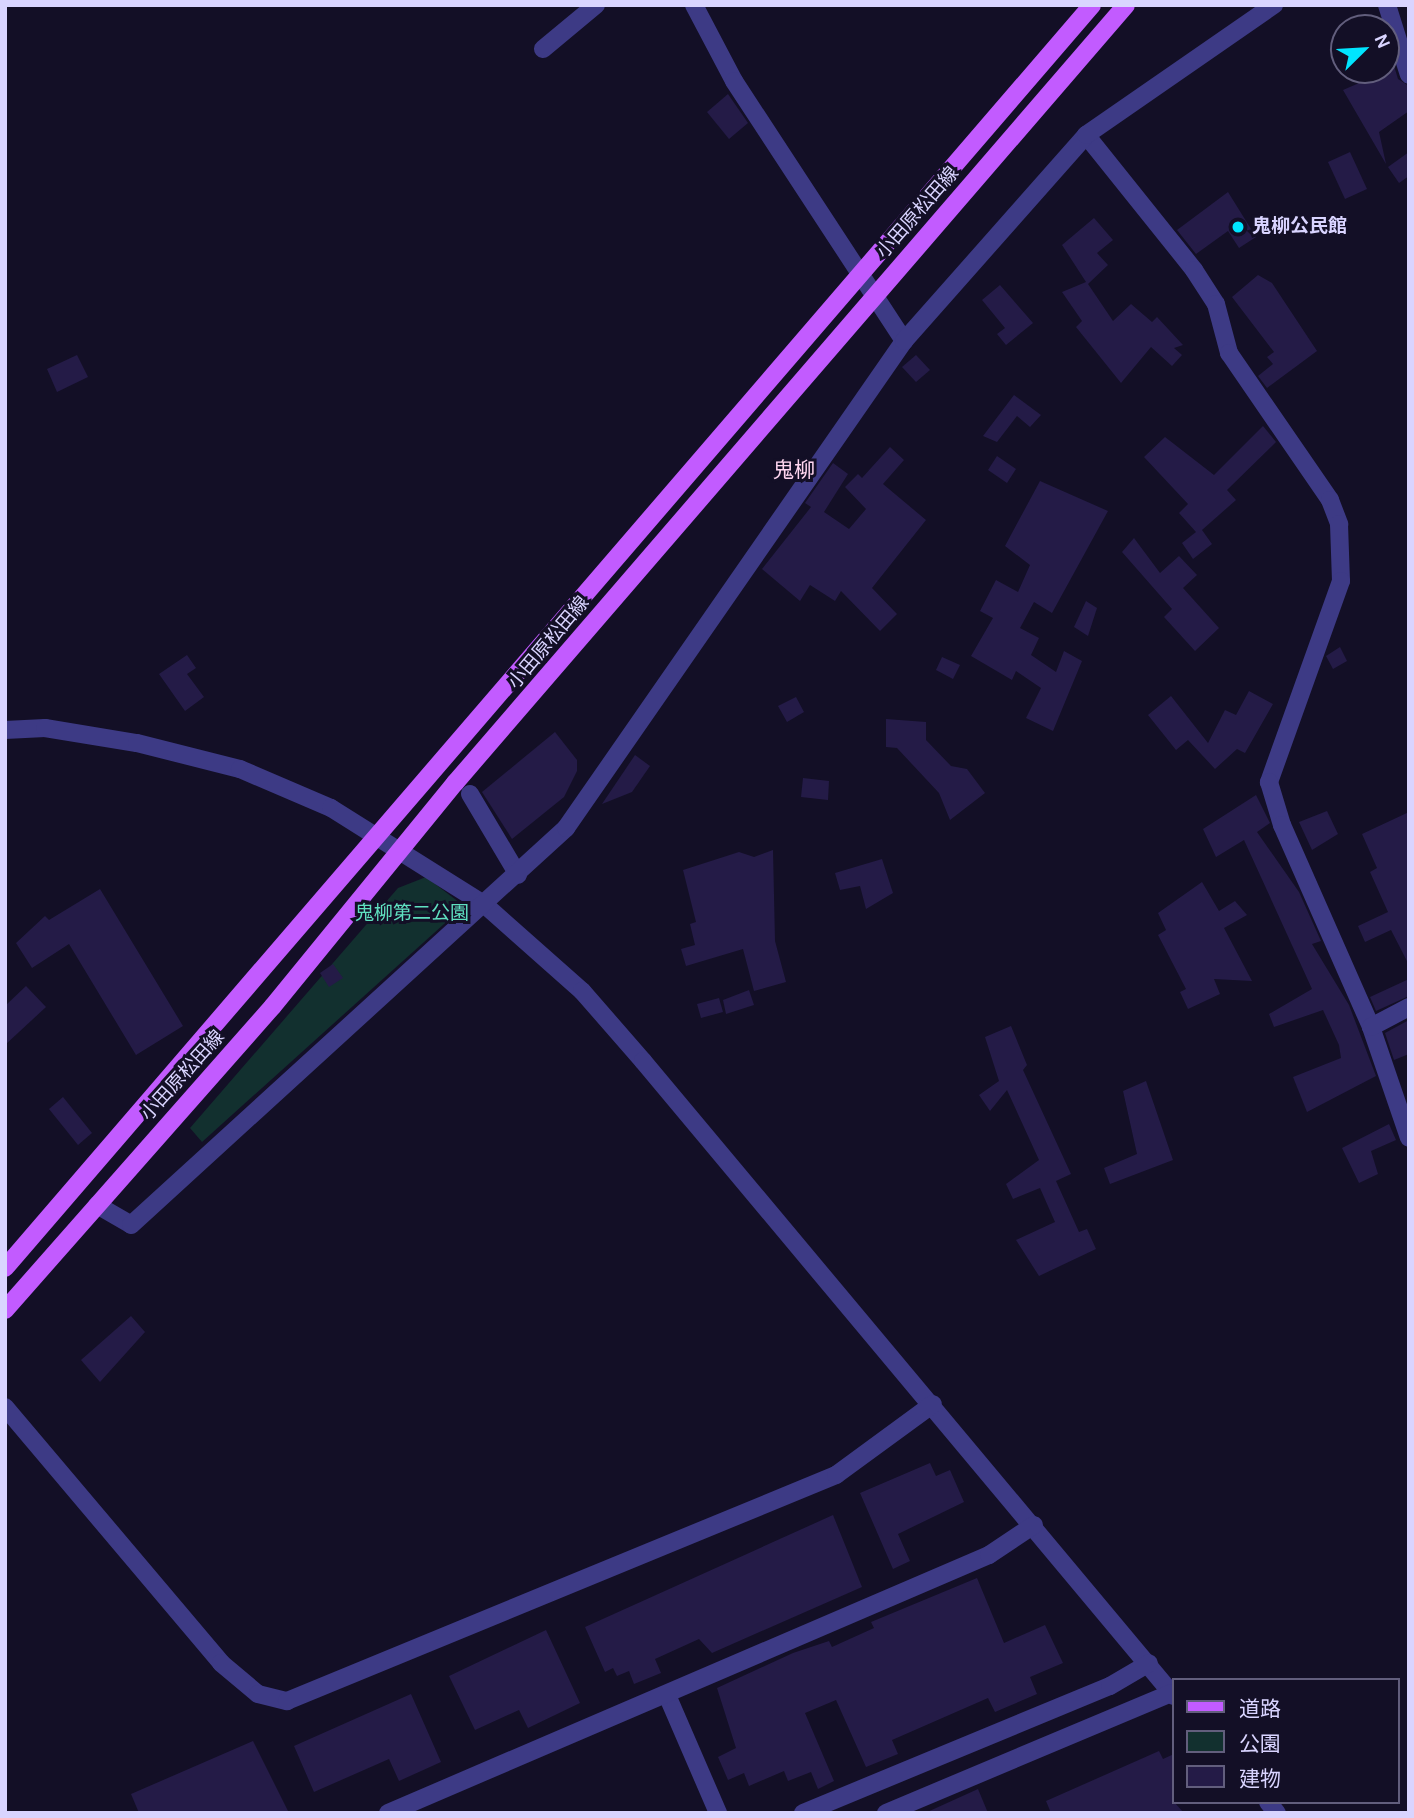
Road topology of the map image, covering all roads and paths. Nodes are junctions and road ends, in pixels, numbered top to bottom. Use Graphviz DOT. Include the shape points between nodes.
graph roads {
  1 [pos="596,5"];
  2 [pos="694,5"];
  3 [pos="1092,5"];
  4 [pos="1126,5"];
  5 [pos="1274,5"];
  6 [pos="1387,5"];
  7 [pos="543,49"];
  8 [pos="1409,75"];
  9 [pos="1086,135"];
  10 [pos="861,275"];
  11 [pos="874,298"];
  12 [pos="904,341"];
  13 [pos="5,730"];
  14 [pos="470,794"];
  15 [pos="376,838"];
  16 [pos="402,849"];
  17 [pos="518,875"];
  18 [pos="485,905"];
  19 [pos="1409,1007"];
  20 [pos="1371,1027"];
  21 [pos="1409,1138"];
  22 [pos="97,1205"];
  23 [pos="5,1268"];
  24 [pos="5,1310"];
  25 [pos="933,1404"];
  26 [pos="5,1407"];
  27 [pos="1034,1525"];
  28 [pos="1149,1663"];
  29 [pos="1172,1694"];
  30 [pos="667,1695"];
  31 [pos="1172,1695"];
  32 [pos="1007,1730"];
  33 [pos="1017,1758"];
  34 [pos="388,1813"];
  35 [pos="718,1813"];
  36 [pos="803,1813"];
  37 [pos="886,1813"];
  1 -- 7 [label="street"];
  2 -- 10 [label="street" via="734,81"];
  3 -- 10 [label="main road, 小田原松田線"];
  4 -- 11 [label="main road, 小田原松田線"];
  5 -- 9 [label="street"];
  6 -- 8 [label="street"];
  9 -- 12 [label="street"];
  9 -- 20 [label="street" via="1194,270 1216,304 1229,353 1330,500 1339,524 1341,581 1269,782 1282,825"];
  10 -- 11 [label="street"];
  10 -- 15 [label="main road, 小田原松田線"];
  11 -- 12 [label="street"];
  11 -- 16 [label="main road, 小田原松田線"];
  12 -- 17 [label="street" via="587,802"];
  13 -- 15 [label="street" via="45,728 137,743 240,769 331,808"];
  14 -- 17 [label="street"];
  15 -- 16 [label="street"];
  15 -- 23 [label="main road, 小田原松田線"];
  16 -- 18 [label="street"];
  16 -- 22 [label="main road, 小田原松田線"];
  17 -- 18 [label="street"];
  18 -- 22 [label="street" via="131,1225"];
  18 -- 25 [label="street" via="582,991"];
  19 -- 20 [label="street"];
  20 -- 21 [label="street"];
  22 -- 24 [label="main road, 小田原松田線"];
  25 -- 26 [label="street" via="836,1475 287,1701 258,1694 221,1663"];
  25 -- 27 [label="street"];
  27 -- 28 [label="street"];
  27 -- 30 [label="street" via="989,1555"];
  28 -- 29 [label="street"];
  28 -- 32 [label="street"];
  30 -- 34 [label="street"];
  30 -- 35 [label="street"];
  31 -- 33 [label="street"];
  32 -- 33 [label="street"];
  32 -- 36 [label="street"];
  33 -- 37 [label="street"];
}
